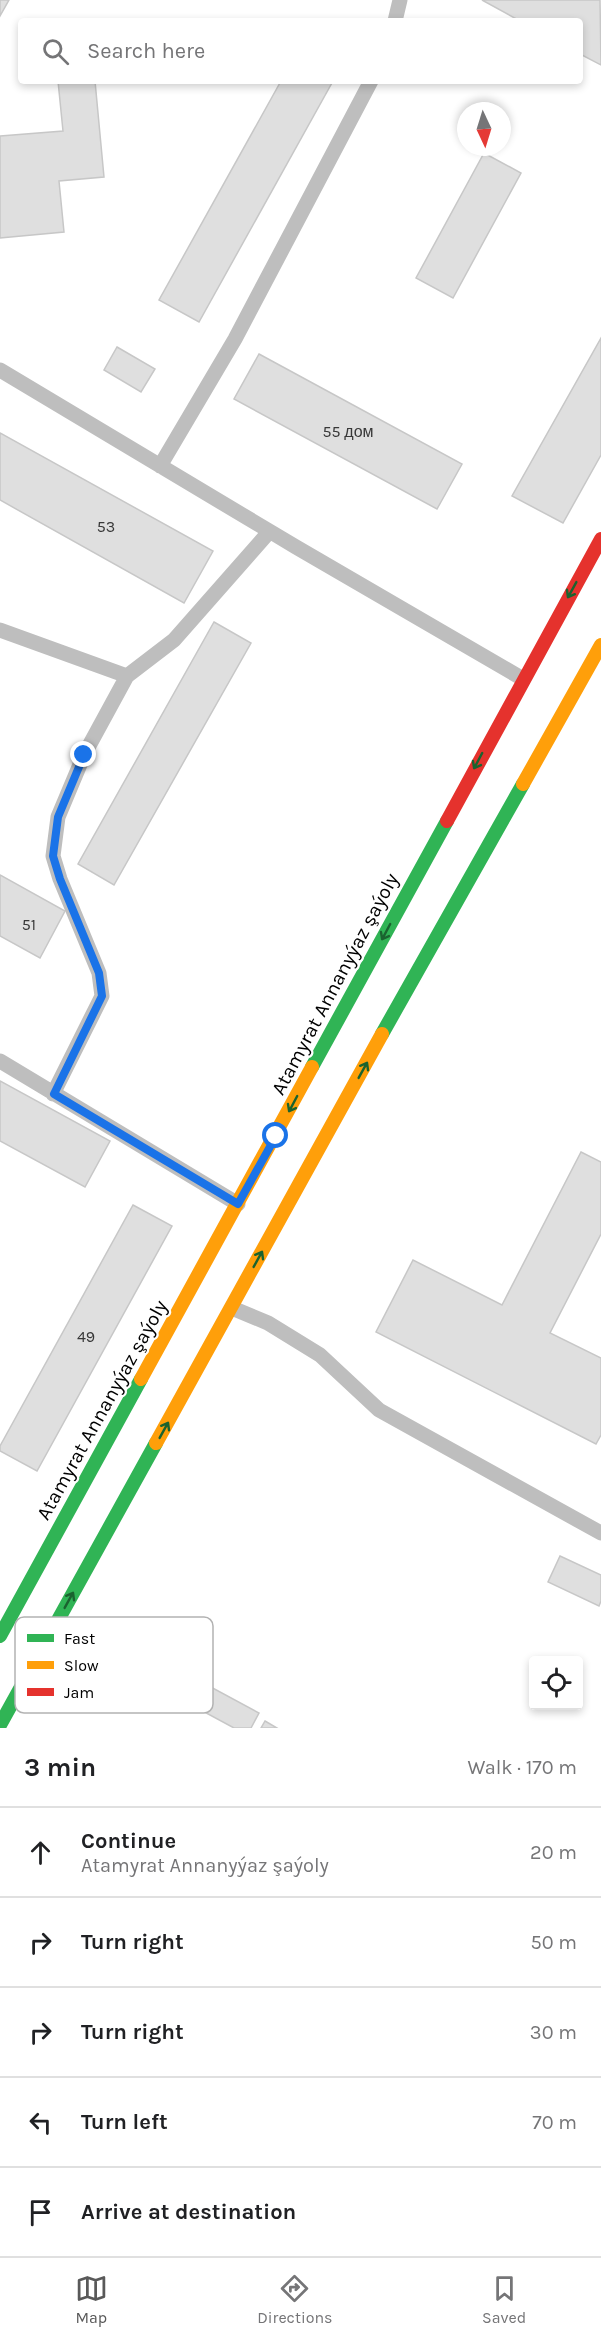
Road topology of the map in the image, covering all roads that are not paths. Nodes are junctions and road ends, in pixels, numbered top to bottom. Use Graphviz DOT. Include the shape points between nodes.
graph roads {
  1 [pos="400,0"];
  2 [pos="396,18"];
  3 [pos="369,84"];
  4 [pos="0,370"];
  5 [pos="160,466"];
  6 [pos="269,532"];
  7 [pos="601,539"];
  8 [pos="0,630"];
  9 [pos="601,645"];
  10 [pos="127,676"];
  11 [pos="523,679"];
  12 [pos="0,1061"];
  13 [pos="54,1094"];
  14 [pos="238,1204"];
  15 [pos="232,1308"];
  16 [pos="601,1533"];
  17 [pos="60,1617"];
  18 [pos="0,1636"];
  19 [pos="15,1698"];
  20 [pos="0,1725"];
  1 -- 2 [label="lane"];
  3 -- 5 [label="lane" via="235,339"];
  4 -- 5 [label="lane"];
  5 -- 6 [label="lane"];
  6 -- 10 [label="lane" via="174,640"];
  6 -- 11 [label="lane"];
  7 -- 11 [label="street, Atamyrat Annanyýaz şaýoly, one-way"];
  8 -- 10 [label="lane"];
  15 -- 9 [label="street, one-way"];
  10 -- 13 [label="lane" via="84,755 58,817 53,856 99,973 102,996"];
  11 -- 14 [label="street, Atamyrat Annanyýaz şaýoly, one-way"];
  12 -- 13 [label="lane"];
  13 -- 14 [label="lane"];
  14 -- 18 [label="street, Atamyrat Annanyýaz şaýoly"];
  15 -- 16 [label="lane" via="268,1323 320,1355 379,1410"];
  17 -- 15 [label="street, one-way"];
  20 -- 19 [label="street, one-way"];
}
